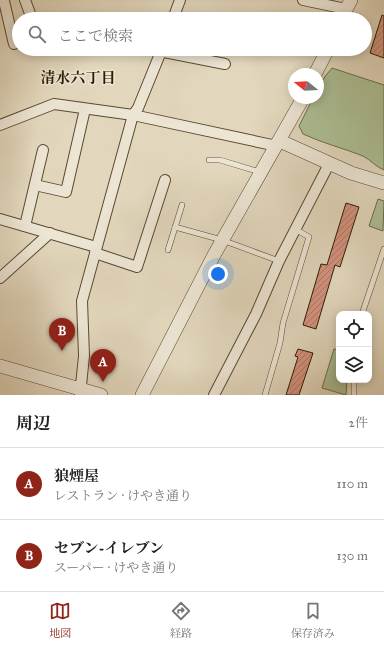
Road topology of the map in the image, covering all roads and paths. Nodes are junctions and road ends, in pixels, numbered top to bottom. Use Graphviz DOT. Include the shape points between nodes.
graph roads {
  1 [pos="25,0"];
  2 [pos="180,0"];
  3 [pos="303,0"];
  4 [pos="4,1"];
  5 [pos="346,9"];
  6 [pos="29,12"];
  7 [pos="176,12"];
  8 [pos="12,35"];
  9 [pos="160,56"];
  10 [pos="189,56"];
  11 [pos="324,56"];
  12 [pos="225,64"];
  13 [pos="318,68"];
  14 [pos="300,104"];
  15 [pos="85,109"];
  16 [pos="133,115"];
  17 [pos="0,125"];
  18 [pos="279,144"];
  19 [pos="43,150"];
  20 [pos="209,160"];
  21 [pos="329,164"];
  22 [pos="261,172"];
  23 [pos="165,180"];
  24 [pos="384,183"];
  25 [pos="34,185"];
  26 [pos="182,205"];
  27 [pos="0,219"];
  28 [pos="25,226"];
  29 [pos="175,227"];
  30 [pos="295,229"];
  31 [pos="50,233"];
  32 [pos="222,240"];
  33 [pos="384,249"];
  34 [pos="96,250"];
  35 [pos="168,250"];
  36 [pos="279,261"];
  37 [pos="0,278"];
  38 [pos="363,311"];
  39 [pos="0,366"];
  40 [pos="354,383"];
  41 [pos="80,392"];
  42 [pos="101,395"];
  43 [pos="142,395"];
  44 [pos="214,395"];
  45 [pos="265,395"];
  46 [pos="354,395"];
  1 -- 6 [label="street"];
  2 -- 7 [label="street"];
  3 -- 5 [label="street"];
  4 -- 8 [label="street"];
  9 -- 16 [label="street"];
  10 -- 12 [label="street"];
  11 -- 13 [label="street"];
  14 -- 18 [label="street"];
  15 -- 16 [label="street"];
  15 -- 17 [label="street" via="54,104"];
  15 -- 25 [label="street" via="66,192"];
  16 -- 18 [label="street"];
  16 -- 34 [label="street"];
  18 -- 21 [label="street"];
  18 -- 22 [label="street"];
  19 -- 25 [label="street"];
  20 -- 22 [label="lane" via="220,160"];
  21 -- 24 [label="street"];
  21 -- 30 [label="street"];
  22 -- 32 [label="street"];
  23 -- 34 [label="street" via="137,267"];
  25 -- 28 [label="street"];
  26 -- 29 [label="lane"];
  27 -- 28 [label="street"];
  28 -- 31 [label="street"];
  29 -- 32 [label="lane"];
  29 -- 35 [label="lane"];
  30 -- 36 [label="street"];
  30 -- 45 [label="lane" via="309,237"];
  31 -- 34 [label="street"];
  31 -- 37 [label="street"];
  32 -- 36 [label="lane"];
  32 -- 43 [label="street"];
  33 -- 38 [label="lane"];
  34 -- 41 [label="street" via="82,301 84,356"];
  36 -- 44 [label="street" via="256,314"];
  39 -- 41 [label="street"];
  40 -- 46 [label="lane"];
  41 -- 42 [label="street"];
}
